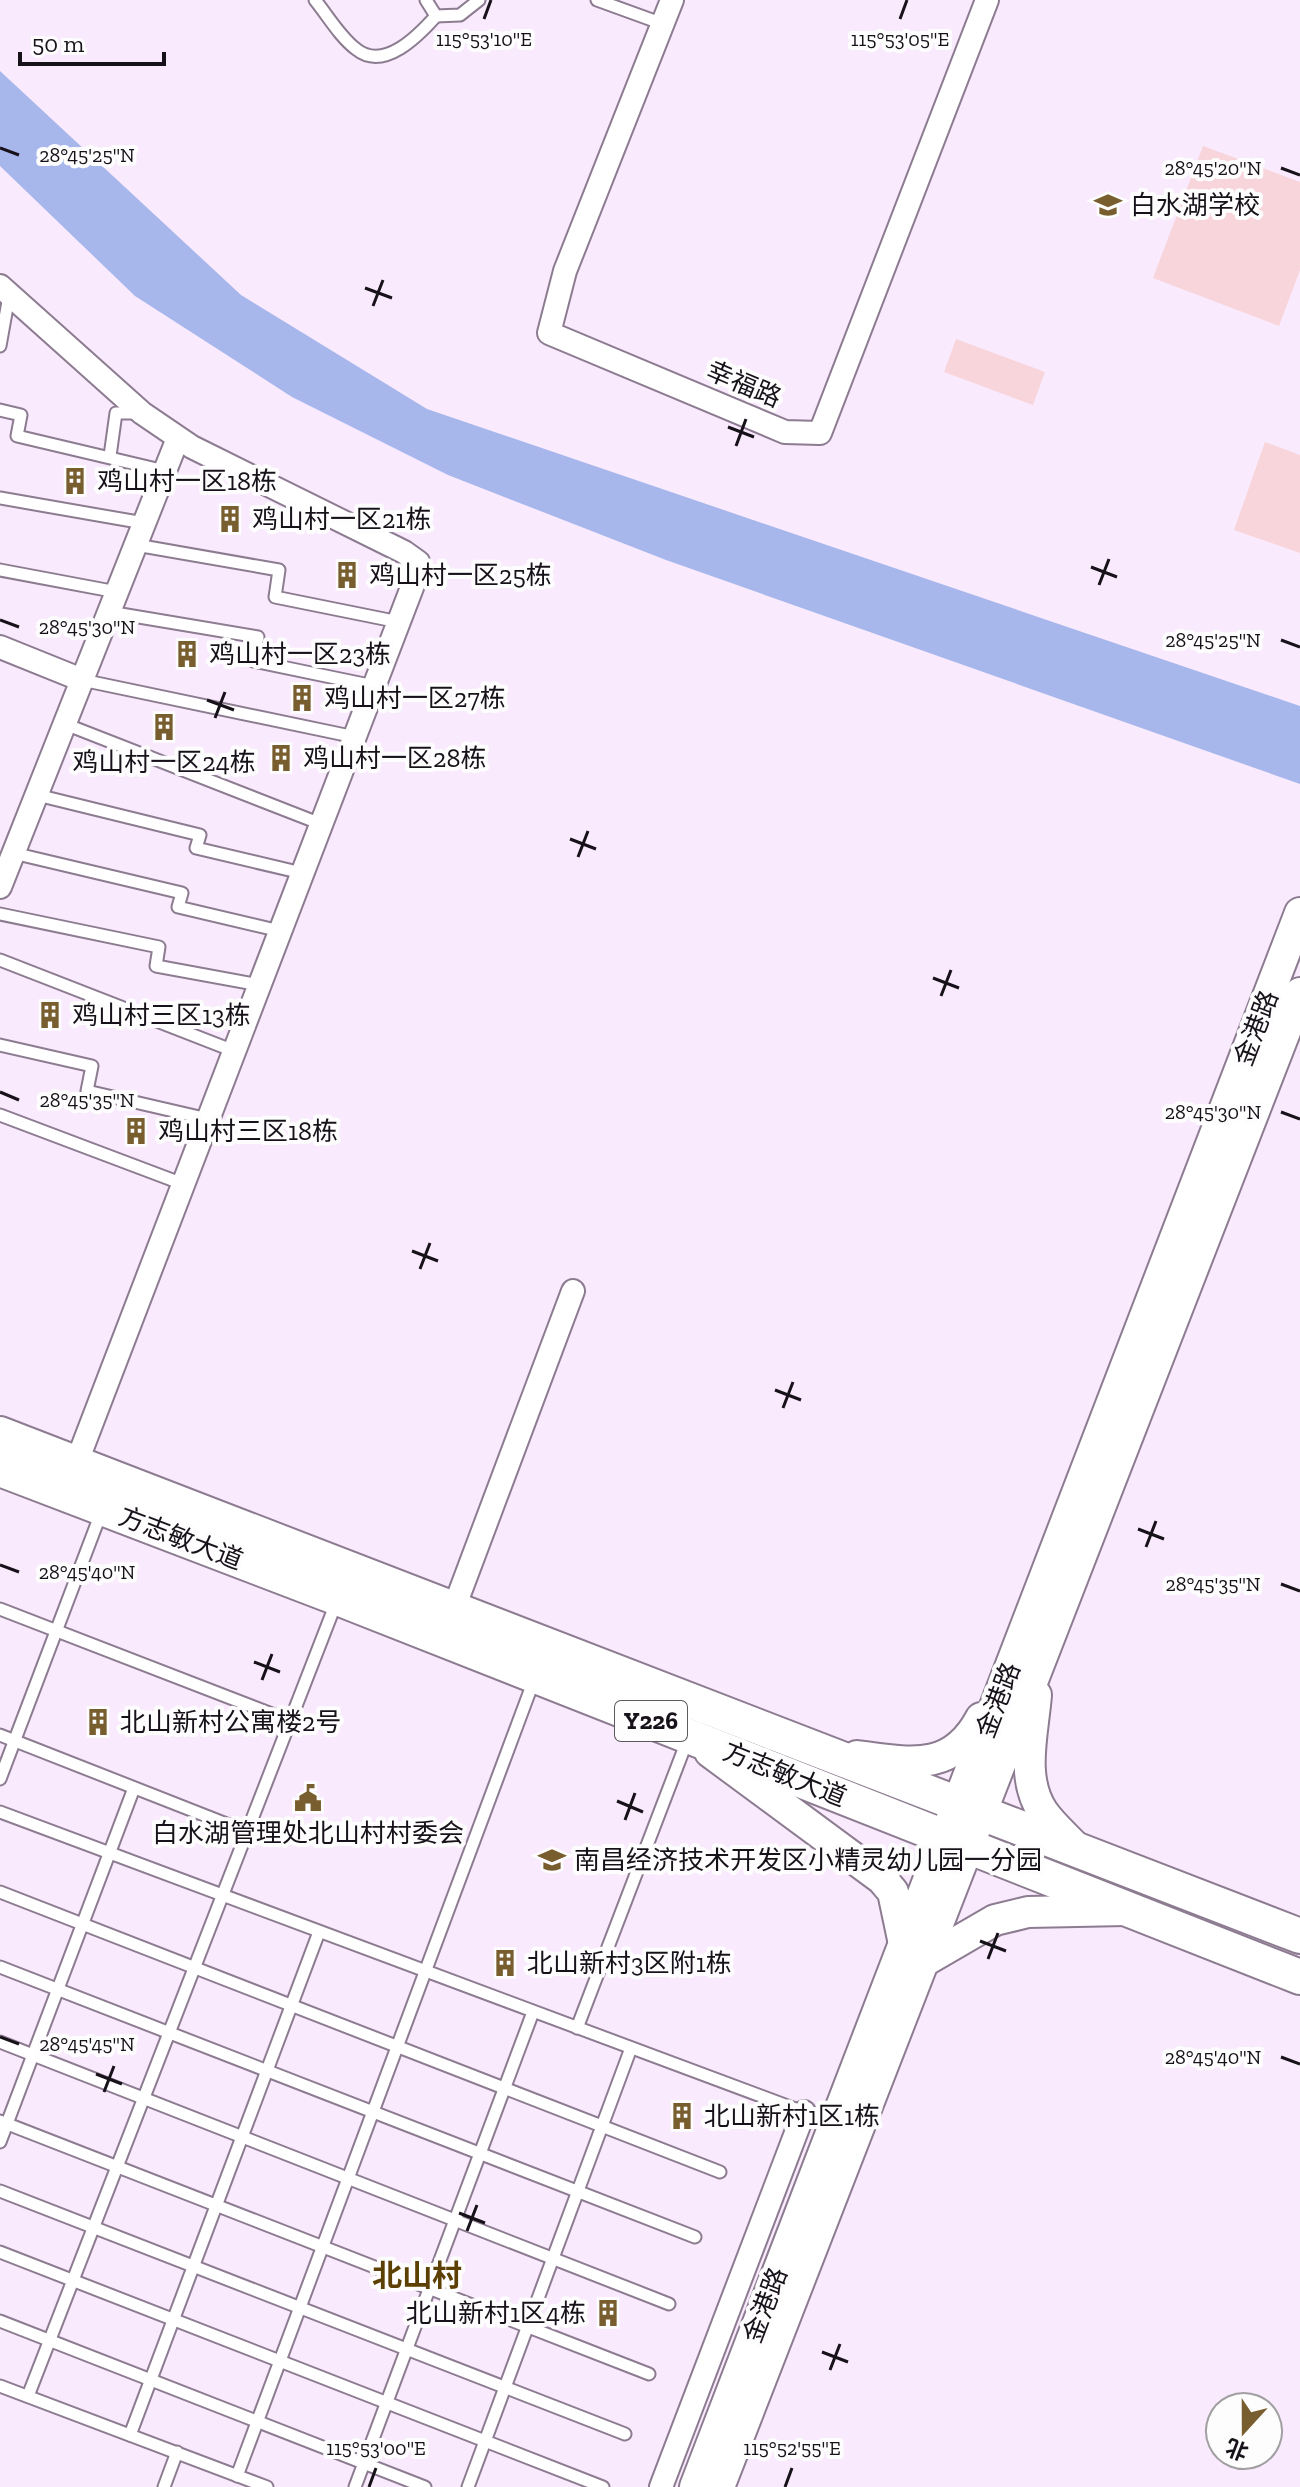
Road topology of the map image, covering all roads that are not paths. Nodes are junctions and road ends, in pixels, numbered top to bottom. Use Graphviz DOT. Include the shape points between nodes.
graph roads {
  1 [pos="315,0"];
  2 [pos="426,0"];
  3 [pos="479,0"];
  4 [pos="597,0"];
  5 [pos="672,0"];
  6 [pos="987,0"];
  7 [pos="436,16"];
  8 [pos="663,24"];
  9 [pos="5,291"];
  10 [pos="0,346"];
  11 [pos="0,410"];
  12 [pos="142,413"];
  13 [pos="178,438"];
  14 [pos="110,456"];
  15 [pos="165,471"];
  16 [pos="0,498"];
  17 [pos="144,523"];
  18 [pos="136,545"];
  19 [pos="0,570"];
  20 [pos="113,602"];
  21 [pos="399,622"];
  22 [pos="0,647"];
  23 [pos="82,680"];
  24 [pos="374,686"];
  25 [pos="65,724"];
  26 [pos="355,737"];
  27 [pos="37,795"];
  28 [pos="321,824"];
  29 [pos="13,853"];
  30 [pos="302,873"];
  31 [pos="0,887"];
  32 [pos="1300,913"];
  33 [pos="0,914"];
  34 [pos="280,931"];
  35 [pos="0,960"];
  36 [pos="259,985"];
  37 [pos="1300,993"];
  38 [pos="0,1045"];
  39 [pos="234,1051"];
  40 [pos="0,1115"];
  41 [pos="208,1119"];
  42 [pos="183,1184"];
  43 [pos="573,1291"];
  44 [pos="0,1434"];
  45 [pos="76,1464"];
  46 [pos="0,1469"];
  47 [pos="103,1508"];
  48 [pos="338,1598"];
  49 [pos="454,1608"];
  50 [pos="0,1609"];
  51 [pos="56,1631"];
  52 [pos="1028,1656"];
  53 [pos="536,1676"];
  54 [pos="290,1721"];
  55 [pos="0,1735"];
  56 [pos="689,1736"];
  57 [pos="15,1741"];
  58 [pos="822,1751"];
  59 [pos="0,1779"];
  60 [pos="134,1788"];
  61 [pos="970,1808"];
  62 [pos="0,1812"];
  63 [pos="247,1832"];
  64 [pos="956,1842"];
  65 [pos="1077,1849"];
  66 [pos="110,1854"];
  67 [pos="0,1892"];
  68 [pos="222,1896"];
  69 [pos="1129,1910"];
  70 [pos="83,1925"];
  71 [pos="319,1932"];
  72 [pos="1300,1936"];
  73 [pos="913,1954"];
  74 [pos="0,1967"];
  75 [pos="194,1968"];
  76 [pos="425,1972"];
  77 [pos="1300,1977"];
  78 [pos="58,1990"];
  79 [pos="292,2006"];
  80 [pos="533,2012"];
  81 [pos="577,2028"];
  82 [pos="169,2032"];
  83 [pos="0,2042"];
  84 [pos="397,2047"];
  85 [pos="631,2048"];
  86 [pos="33,2054"];
  87 [pos="267,2071"];
  88 [pos="504,2089"];
  89 [pos="143,2098"];
  90 [pos="372,2112"];
  91 [pos="804,2112"];
  92 [pos="4,2122"];
  93 [pos="602,2127"];
  94 [pos="846,2128"];
  95 [pos="242,2136"];
  96 [pos="0,2142"];
  97 [pos="480,2154"];
  98 [pos="117,2166"];
  99 [pos="720,2172"];
  100 [pos="347,2177"];
  101 [pos="0,2191"];
  102 [pos="578,2192"];
  103 [pos="217,2205"];
  104 [pos="455,2220"];
  105 [pos="93,2227"];
  106 [pos="695,2237"];
  107 [pos="322,2246"];
  108 [pos="0,2252"];
  109 [pos="553,2258"];
  110 [pos="194,2266"];
  111 [pos="73,2280"];
  112 [pos="429,2288"];
  113 [pos="669,2304"];
  114 [pos="299,2307"];
  115 [pos="173,2319"];
  116 [pos="0,2321"];
  117 [pos="528,2326"];
  118 [pos="49,2340"];
  119 [pos="407,2349"];
  120 [pos="279,2361"];
  121 [pos="649,2374"];
  122 [pos="150,2380"];
  123 [pos="0,2386"];
  124 [pos="505,2388"];
  125 [pos="28,2396"];
  126 [pos="386,2403"];
  127 [pos="257,2422"];
  128 [pos="625,2434"];
  129 [pos="130,2435"];
  130 [pos="485,2441"];
  131 [pos="177,2452"];
  132 [pos="364,2463"];
  133 [pos="237,2476"];
  134 [pos="164,2487"];
  135 [pos="267,2487"];
  136 [pos="355,2487"];
  137 [pos="425,2487"];
  138 [pos="468,2487"];
  139 [pos="603,2487"];
  140 [pos="661,2487"];
  141 [pos="695,2487"];
  142 [pos="719,2487"];
  1 -- 7 [label="lane" via="358,52 381,57 414,40"];
  2 -- 7 [label="lane"];
  3 -- 7 [label="lane" via="460,15"];
  4 -- 8 [label="lane"];
  5 -- 8 [label="street, 幸福路"];
  6 -- 8 [label="street, 幸福路" via="820,433 785,432 549,333 565,271"];
  9 -- 10 [label="lane"];
  9 -- 12 [label="street"];
  11 -- 14 [label="lane" via="21,415 17,436"];
  12 -- 13 [label="street"];
  12 -- 14 [label="lane" via="116,413"];
  13 -- 15 [label="street"];
  13 -- 21 [label="street" via="418,562"];
  14 -- 15 [label="lane"];
  15 -- 17 [label="street"];
  16 -- 17 [label="lane"];
  17 -- 18 [label="street"];
  18 -- 20 [label="street"];
  18 -- 21 [label="lane" via="279,570 275,597"];
  19 -- 20 [label="lane"];
  20 -- 23 [label="street"];
  20 -- 24 [label="lane" via="258,637 253,661"];
  21 -- 24 [label="street"];
  22 -- 23 [label="street"];
  23 -- 25 [label="street"];
  23 -- 26 [label="lane"];
  24 -- 26 [label="street"];
  25 -- 27 [label="street"];
  25 -- 28 [label="lane"];
  26 -- 28 [label="street"];
  27 -- 29 [label="street"];
  27 -- 30 [label="lane" via="200,835 196,848"];
  28 -- 30 [label="street"];
  29 -- 31 [label="street"];
  29 -- 34 [label="lane" via="182,893 178,907"];
  30 -- 34 [label="street"];
  32 -- 52 [label="main road, 金港路"];
  33 -- 36 [label="lane" via="159,947 156,966"];
  34 -- 36 [label="street"];
  35 -- 39 [label="lane"];
  36 -- 39 [label="street"];
  37 -- 52 [label="main road, 金港路"];
  38 -- 41 [label="lane" via="92,1066 87,1091"];
  39 -- 41 [label="street"];
  40 -- 42 [label="lane"];
  41 -- 42 [label="street"];
  42 -- 45 [label="street"];
  43 -- 49 [label="street"];
  44 -- 45 [label="main road, 方志敏大道 / Y226"];
  45 -- 49 [label="main road, 方志敏大道 / Y226"];
  46 -- 47 [label="main road, 方志敏大道 / Y226"];
  47 -- 48 [label="main road, 方志敏大道 / Y226"];
  47 -- 51 [label="lane"];
  48 -- 53 [label="main road, 方志敏大道 / Y226"];
  48 -- 54 [label="lane"];
  49 -- 58 [label="main road, 方志敏大道 / Y226"];
  50 -- 51 [label="lane"];
  51 -- 54 [label="lane"];
  51 -- 57 [label="lane"];
  52 -- 58 [label="main road" via="972,1735 953,1753 903,1763"];
  52 -- 61 [label="main road, 金港路"];
  52 -- 65 [label="main road" via="1032,1791 1044,1813"];
  53 -- 56 [label="main road, 方志敏大道 / Y226"];
  53 -- 76 [label="lane"];
  54 -- 63 [label="lane"];
  55 -- 57 [label="lane"];
  56 -- 64 [label="main road, 方志敏大道 / Y226"];
  56 -- 73 [label="main road" via="882,1879 893,1892"];
  56 -- 81 [label="lane"];
  57 -- 59 [label="lane"];
  57 -- 60 [label="lane"];
  58 -- 61 [label="main road, 方志敏大道 / Y226"];
  60 -- 63 [label="lane"];
  60 -- 66 [label="lane"];
  61 -- 64 [label="main road, 金港路"];
  61 -- 65 [label="main road, 方志敏大道 / Y226"];
  62 -- 66 [label="lane"];
  63 -- 68 [label="lane"];
  64 -- 69 [label="main road, 方志敏大道 / Y226"];
  64 -- 73 [label="main road, 金港路"];
  65 -- 72 [label="main road, 方志敏大道 / Y226"];
  66 -- 68 [label="lane"];
  66 -- 70 [label="lane"];
  67 -- 70 [label="lane"];
  68 -- 71 [label="lane"];
  68 -- 75 [label="lane"];
  69 -- 73 [label="main road" via="1028,1912"];
  69 -- 77 [label="main road, 方志敏大道 / Y226"];
  70 -- 75 [label="lane"];
  70 -- 78 [label="lane"];
  71 -- 76 [label="lane"];
  71 -- 79 [label="lane"];
  73 -- 94 [label="main road, 金港路"];
  74 -- 78 [label="lane"];
  75 -- 79 [label="lane"];
  75 -- 82 [label="lane"];
  76 -- 80 [label="lane"];
  76 -- 84 [label="lane"];
  78 -- 82 [label="lane"];
  78 -- 86 [label="lane"];
  79 -- 84 [label="lane"];
  79 -- 87 [label="lane"];
  80 -- 81 [label="lane"];
  80 -- 88 [label="lane"];
  81 -- 85 [label="lane"];
  82 -- 87 [label="lane"];
  82 -- 89 [label="lane"];
  83 -- 86 [label="lane"];
  84 -- 88 [label="lane"];
  84 -- 90 [label="lane"];
  85 -- 91 [label="lane"];
  85 -- 93 [label="lane"];
  86 -- 89 [label="lane"];
  86 -- 92 [label="lane"];
  87 -- 90 [label="lane"];
  87 -- 95 [label="lane"];
  88 -- 93 [label="lane"];
  88 -- 97 [label="lane"];
  89 -- 95 [label="lane"];
  89 -- 98 [label="lane"];
  90 -- 97 [label="lane"];
  90 -- 100 [label="lane"];
  91 -- 94 [label="lane"];
  91 -- 140 [label="street"];
  92 -- 96 [label="lane"];
  92 -- 98 [label="lane"];
  93 -- 99 [label="lane"];
  93 -- 102 [label="lane"];
  94 -- 141 [label="main road, 金港路"];
  94 -- 142 [label="main road, 金港路"];
  95 -- 100 [label="lane"];
  95 -- 103 [label="lane"];
  97 -- 102 [label="lane"];
  97 -- 104 [label="lane"];
  98 -- 103 [label="lane"];
  98 -- 105 [label="lane"];
  100 -- 104 [label="lane"];
  100 -- 107 [label="lane"];
  101 -- 105 [label="lane"];
  102 -- 106 [label="lane"];
  102 -- 109 [label="lane"];
  103 -- 107 [label="lane"];
  103 -- 110 [label="lane"];
  104 -- 109 [label="lane"];
  104 -- 112 [label="lane"];
  105 -- 110 [label="lane"];
  105 -- 111 [label="lane"];
  107 -- 112 [label="lane"];
  107 -- 114 [label="lane"];
  108 -- 111 [label="lane"];
  109 -- 113 [label="lane"];
  109 -- 117 [label="lane"];
  110 -- 114 [label="lane"];
  110 -- 115 [label="lane"];
  111 -- 115 [label="lane"];
  111 -- 118 [label="lane"];
  112 -- 117 [label="lane"];
  112 -- 119 [label="lane"];
  114 -- 119 [label="lane"];
  114 -- 120 [label="lane"];
  115 -- 120 [label="lane"];
  115 -- 122 [label="lane"];
  116 -- 118 [label="lane"];
  117 -- 121 [label="lane"];
  117 -- 124 [label="lane"];
  118 -- 122 [label="lane"];
  118 -- 125 [label="lane"];
  119 -- 124 [label="lane"];
  119 -- 126 [label="lane"];
  120 -- 126 [label="lane"];
  120 -- 127 [label="lane"];
  122 -- 127 [label="lane"];
  122 -- 129 [label="lane"];
  123 -- 125 [label="lane"];
  124 -- 128 [label="lane"];
  124 -- 130 [label="lane"];
  125 -- 129 [label="lane"];
  126 -- 130 [label="lane"];
  126 -- 132 [label="lane"];
  127 -- 132 [label="lane"];
  127 -- 133 [label="lane"];
  129 -- 131 [label="lane"];
  130 -- 138 [label="lane"];
  130 -- 139 [label="lane"];
  131 -- 133 [label="lane"];
  131 -- 134 [label="lane"];
  132 -- 136 [label="lane"];
  132 -- 137 [label="lane"];
  133 -- 135 [label="lane"];
}
